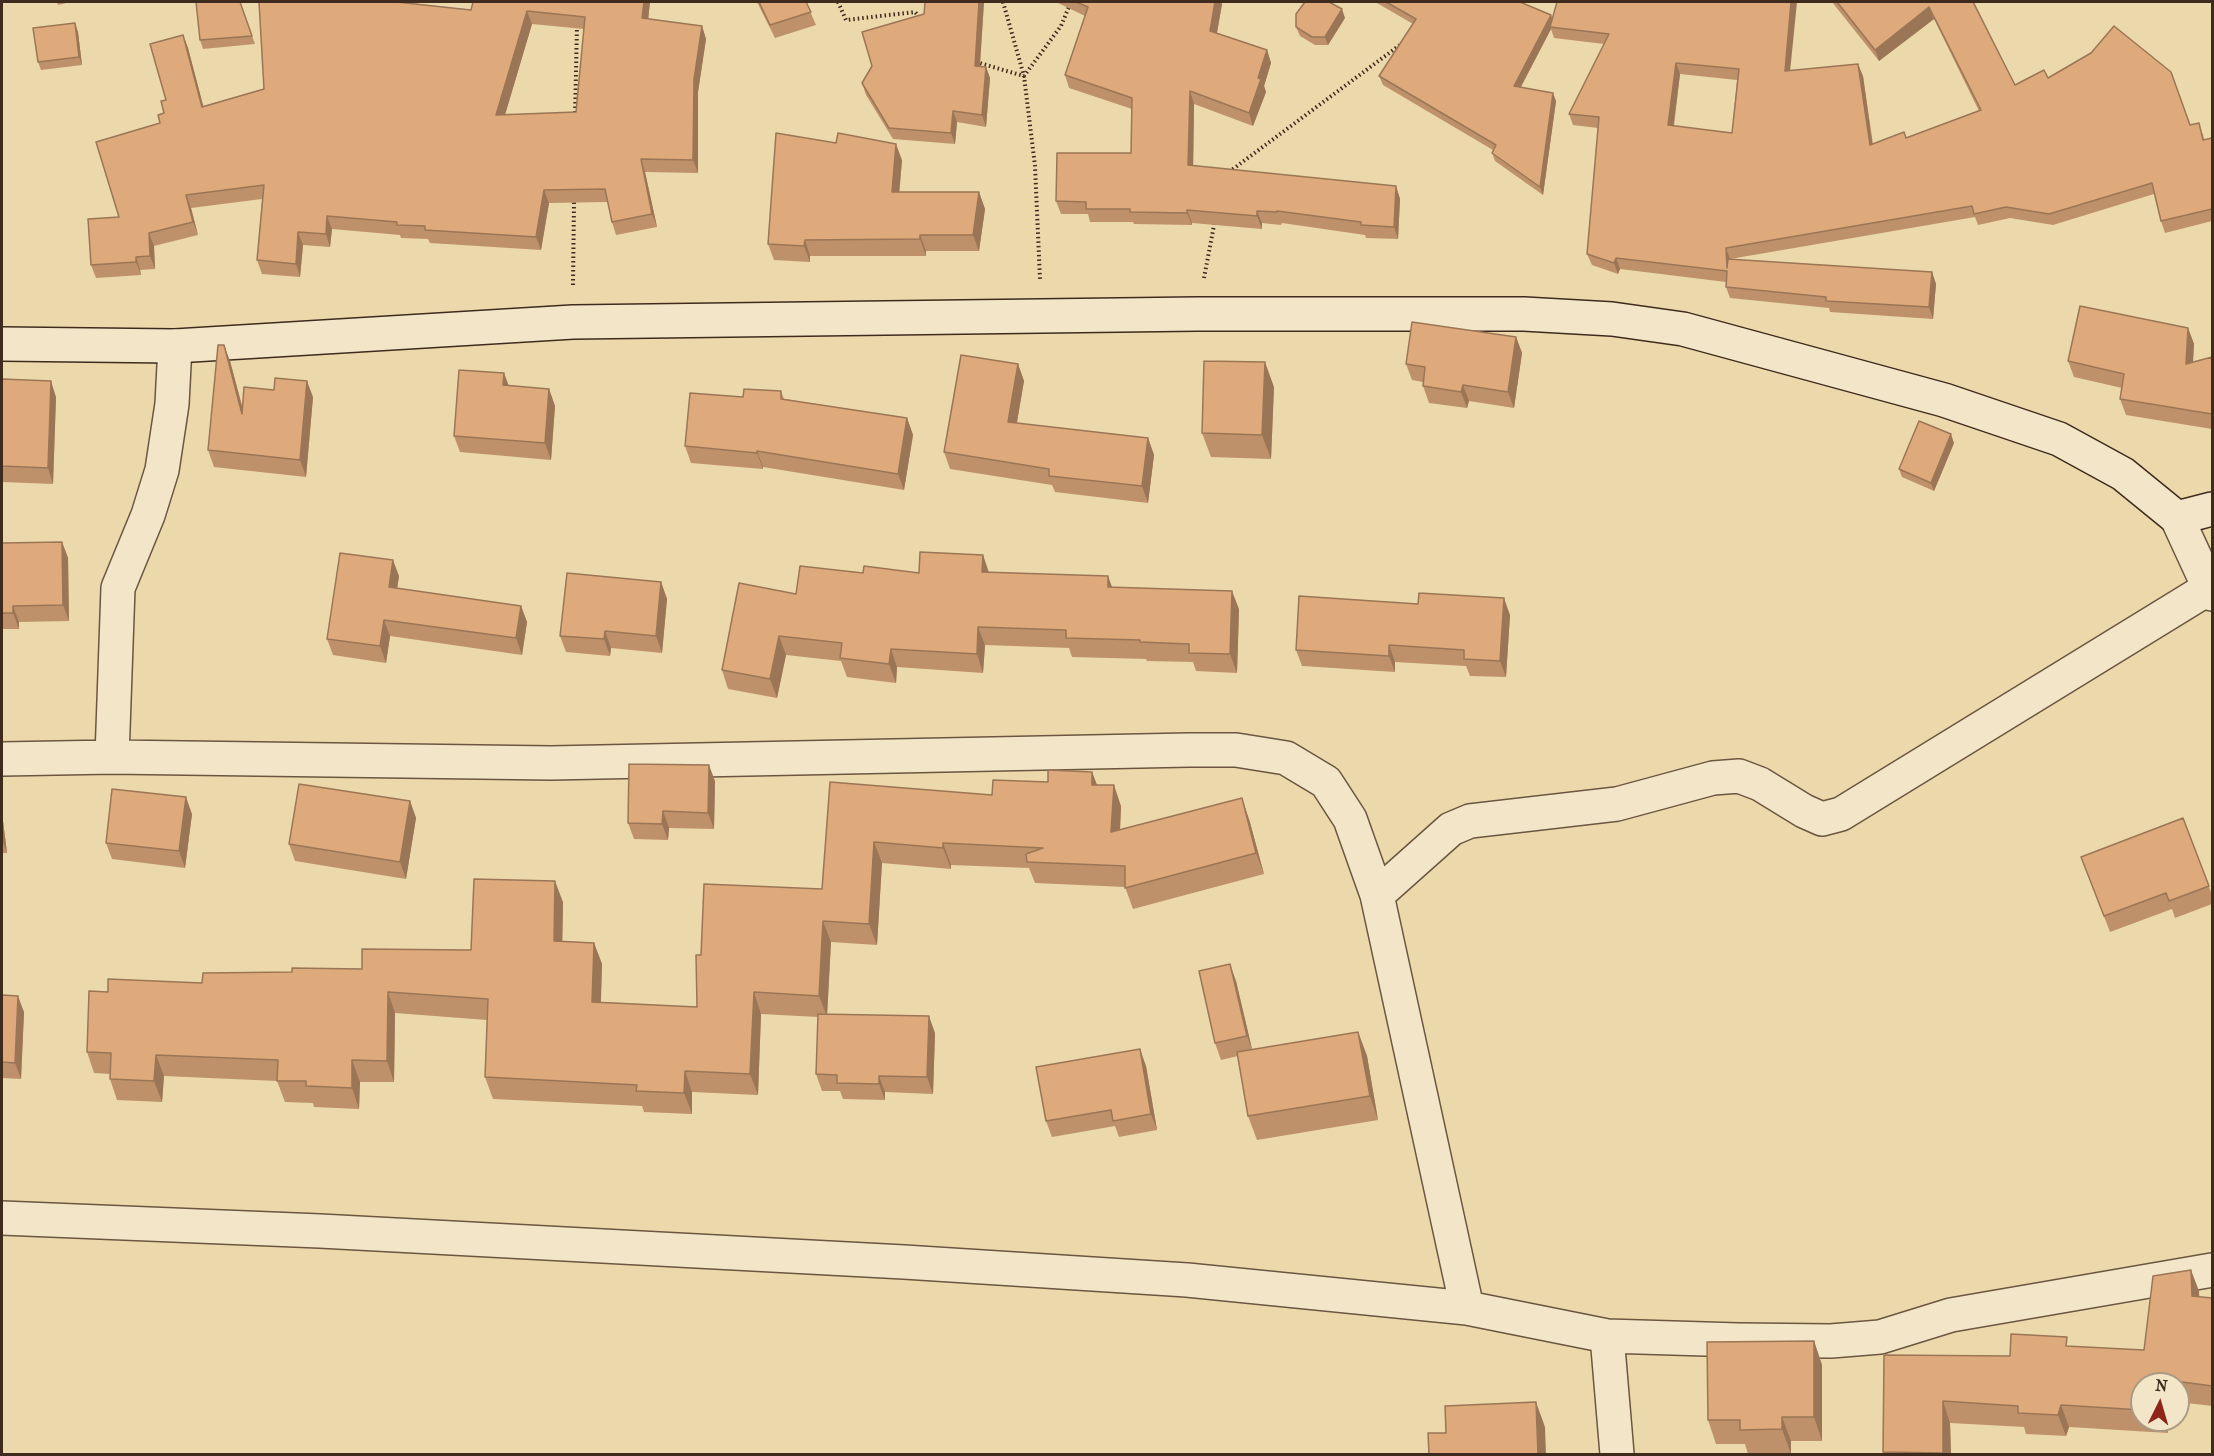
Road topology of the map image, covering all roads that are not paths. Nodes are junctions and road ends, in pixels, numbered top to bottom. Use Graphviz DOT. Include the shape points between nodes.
graph roads {
  1 [pos="2,344"];
  2 [pos="175,346"];
  3 [pos="2212,509"];
  4 [pos="2177,518"];
  5 [pos="2211,591"];
  6 [pos="112,757"];
  7 [pos="2,759"];
  8 [pos="1377,894"];
  9 [pos="2,1218"];
  10 [pos="2212,1269"];
  11 [pos="1467,1308"];
  12 [pos="1608,1336"];
  13 [pos="1617,1455"];
  1 -- 2 [label="street"];
  2 -- 4 [label="street" via="573,322 1197,314 1524,314 1612,319 1683,329 1944,400 2059,439 2123,474"];
  2 -- 6 [label="street" via="172,404 162,470 118,588"];
  3 -- 4 [label="street"];
  4 -- 5 [label="street"];
  5 -- 8 [label="street" via="1841,814 1822,819 1739,776 1713,778 1617,804 1470,821 1451,828"];
  6 -- 7 [label="street"];
  6 -- 8 [label="street" via="551,763 1236,750 1286,758 1326,782 1350,819"];
  8 -- 11 [label="street"];
  9 -- 11 [label="street" via="904,1262 1187,1280"];
  10 -- 12 [label="street" via="1951,1315 1880,1337 1831,1341"];
  11 -- 12 [label="street"];
  12 -- 13 [label="street"];
}
